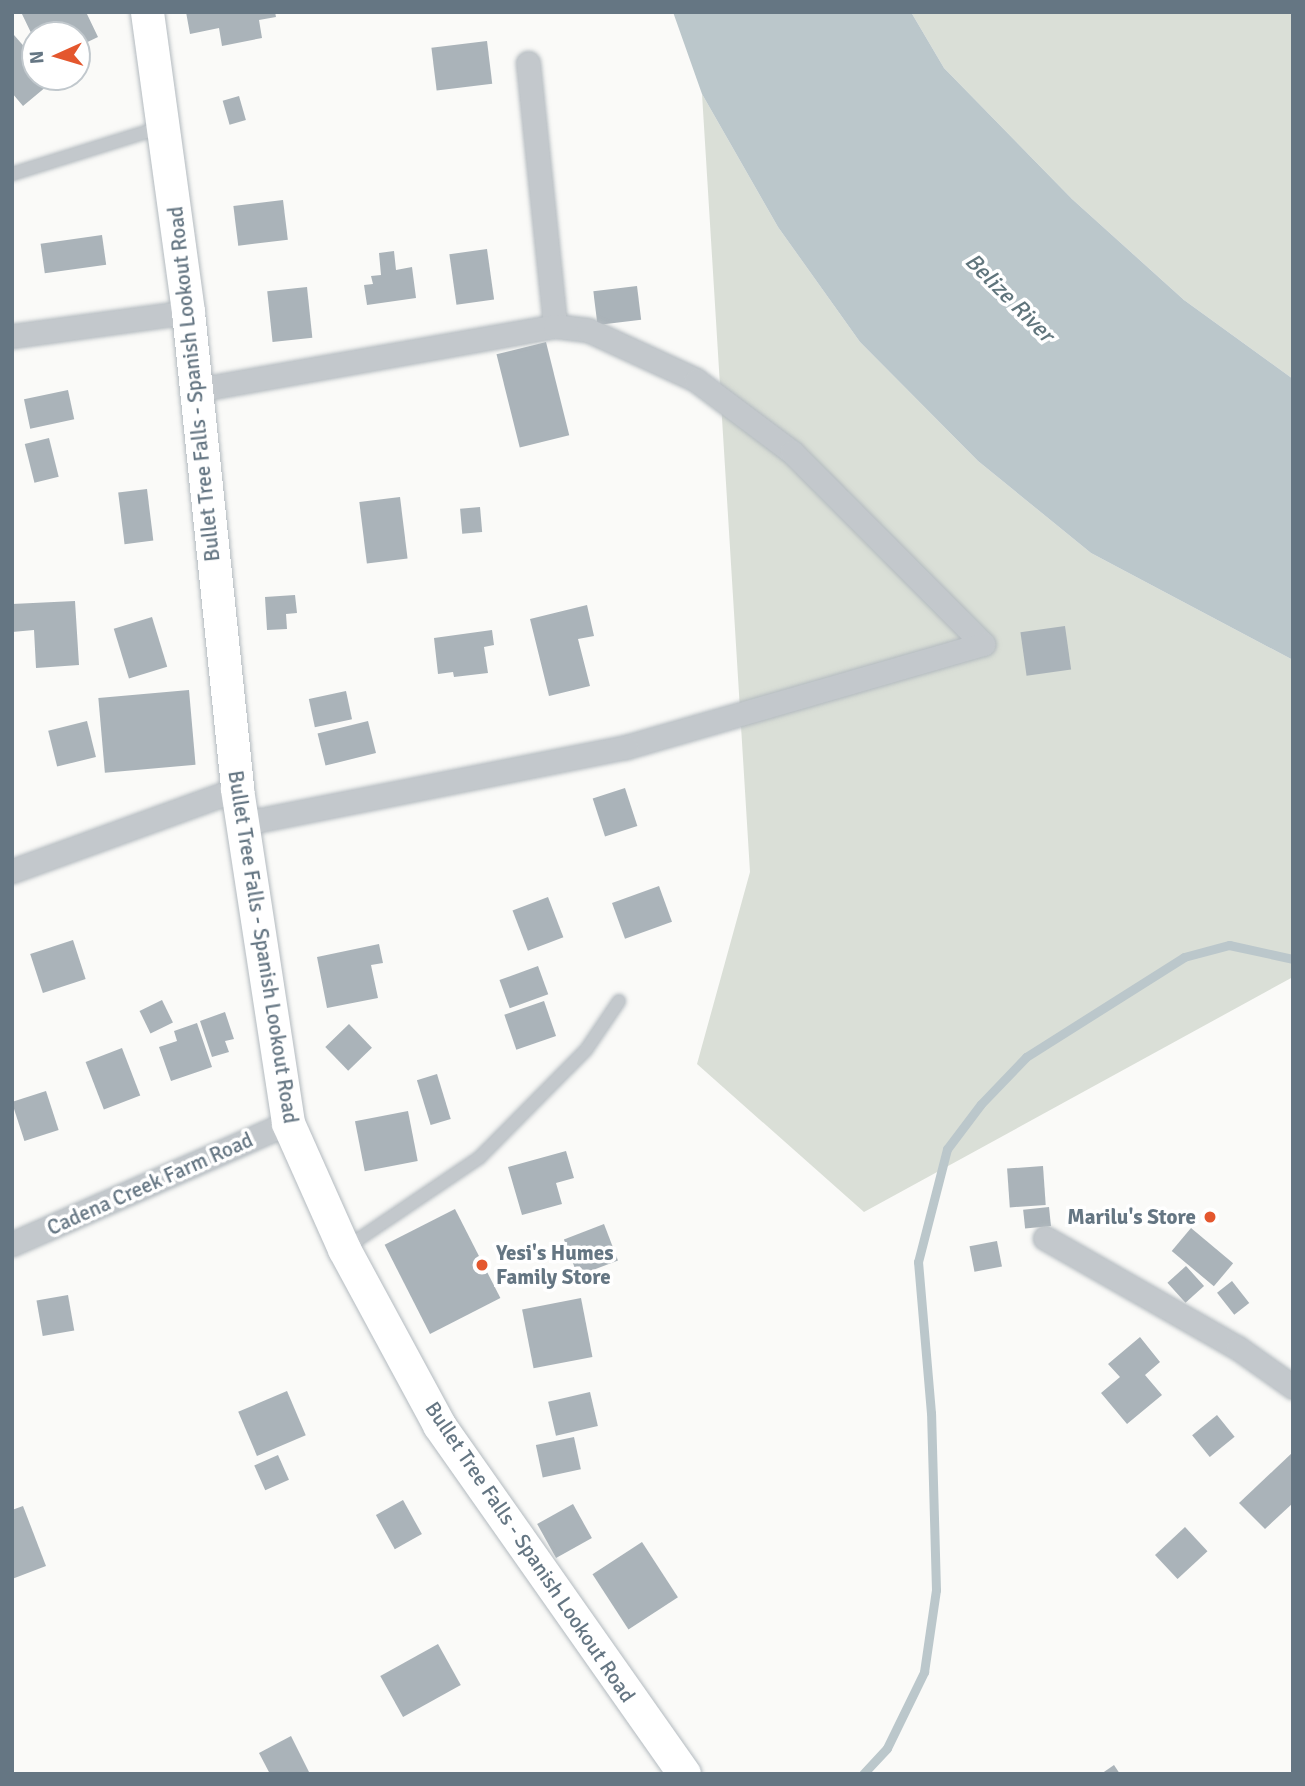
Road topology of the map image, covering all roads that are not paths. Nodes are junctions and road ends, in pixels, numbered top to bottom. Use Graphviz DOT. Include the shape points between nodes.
graph roads {
  1 [pos="147,12"];
  2 [pos="528,63"];
  3 [pos="165,126"];
  4 [pos="12,174"];
  5 [pos="188,313"];
  6 [pos="555,326"];
  7 [pos="12,336"];
  8 [pos="196,390"];
  9 [pos="237,789"];
  10 [pos="242,824"];
  11 [pos="12,871"];
  12 [pos="619,1001"];
  13 [pos="288,1123"];
  14 [pos="1045,1238"];
  15 [pos="12,1244"];
  16 [pos="344,1250"];
  17 [pos="1293,1387"];
  18 [pos="684,1774"];
  1 -- 3 [label="main road, Bullet Tree Falls - Spanish Lookout Road"];
  2 -- 6 [label="street"];
  3 -- 4 [label="lane"];
  3 -- 5 [label="main road, Bullet Tree Falls - Spanish Lookout Road"];
  5 -- 7 [label="street"];
  5 -- 8 [label="main road, Bullet Tree Falls - Spanish Lookout Road"];
  6 -- 8 [label="street"];
  6 -- 10 [label="street" via="588,330 652,356 695,380 792,452 983,644 625,747"];
  8 -- 9 [label="main road, Bullet Tree Falls - Spanish Lookout Road"];
  9 -- 10 [label="main road, Bullet Tree Falls - Spanish Lookout Road"];
  9 -- 11 [label="street"];
  10 -- 13 [label="main road, Bullet Tree Falls - Spanish Lookout Road"];
  12 -- 16 [label="lane" via="586,1050 480,1158"];
  13 -- 15 [label="street, Cadena Creek Farm Road"];
  13 -- 16 [label="main road, Bullet Tree Falls - Spanish Lookout Road"];
  14 -- 17 [label="street" via="1237,1348"];
  16 -- 18 [label="main road, Bullet Tree Falls - Spanish Lookout Road" via="439,1425"];
}
